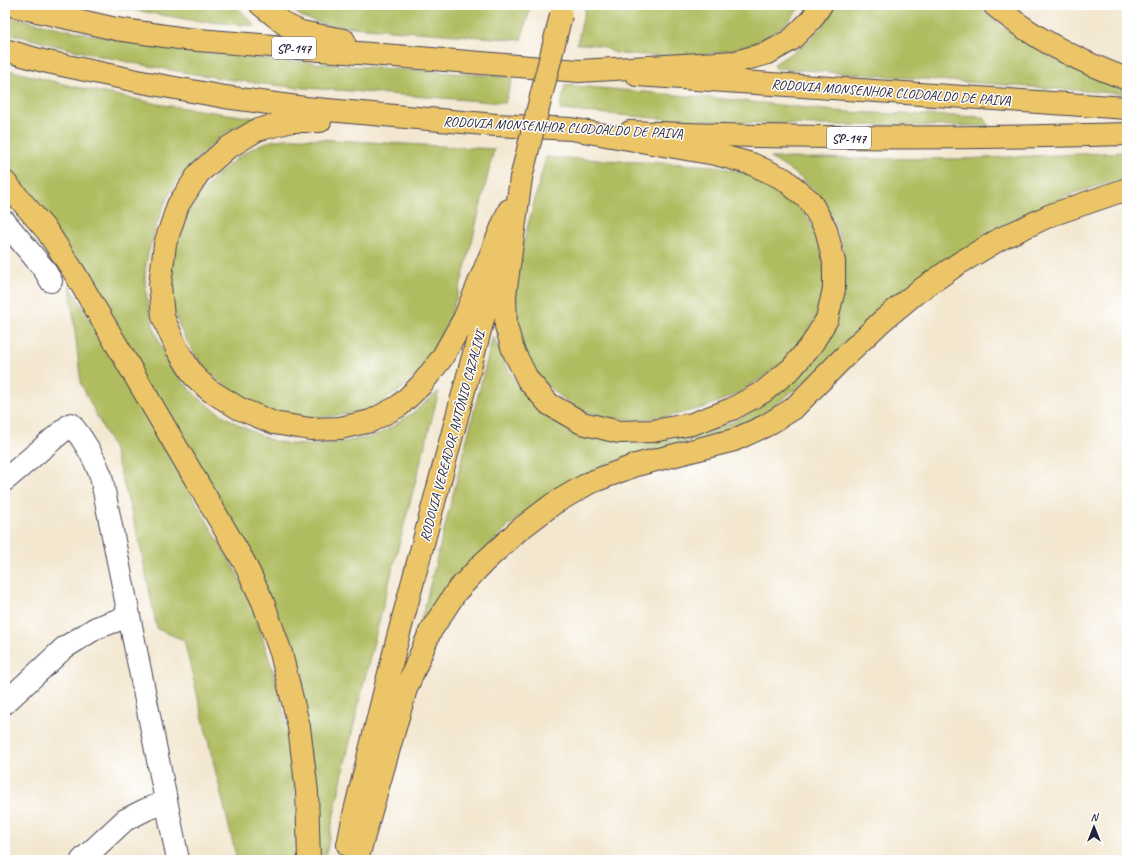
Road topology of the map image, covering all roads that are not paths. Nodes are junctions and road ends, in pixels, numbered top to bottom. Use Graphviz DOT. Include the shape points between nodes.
graph roads {
  1 [pos="11,5"];
  2 [pos="261,5"];
  3 [pos="821,5"];
  4 [pos="994,5"];
  5 [pos="562,10"];
  6 [pos="5,50"];
  7 [pos="509,65"];
  8 [pos="580,71"];
  9 [pos="1127,79"];
  10 [pos="1127,108"];
  11 [pos="496,125"];
  12 [pos="571,129"];
  13 [pos="1127,134"];
  14 [pos="521,180"];
  15 [pos="5,182"];
  16 [pos="1127,189"];
  17 [pos="5,222"];
  18 [pos="51,281"];
  19 [pos="5,480"];
  20 [pos="129,616"];
  21 [pos="5,703"];
  22 [pos="166,802"];
  23 [pos="82,860"];
  24 [pos="178,860"];
  25 [pos="309,860"];
  26 [pos="346,860"];
  27 [pos="357,860"];
  1 -- 7 [label="main road, RODOVIA MONSENHOR CLODOALDO DE PAIVA / SP-147" via="116,29 186,39"];
  2 -- 7 [label="main road" via="301,32"];
  3 -- 8 [label="main road" via="811,20 790,40 768,53 735,62"];
  4 -- 9 [label="main road" via="1048,42 1102,70"];
  5 -- 14 [label="main road, RODOVIA VEREADOR ANTÔNIO CAZALINI, bridge"];
  6 -- 11 [label="main road, RODOVIA MONSENHOR CLODOALDO DE PAIVA / SP-147" via="43,61 225,97 305,108"];
  7 -- 8 [label="main road, RODOVIA MONSENHOR CLODOALDO DE PAIVA / SP-147"];
  8 -- 10 [label="main road, RODOVIA MONSENHOR CLODOALDO DE PAIVA / SP-147"];
  11 -- 12 [label="main road, RODOVIA MONSENHOR CLODOALDO DE PAIVA / SP-147"];
  11 -- 14 [label="main road" via="292,120 257,130 226,149 199,173 178,205 165,244 160,284 163,317 177,349 194,376 209,390 240,409 274,423 310,429 340,428 371,421 399,406 422,385 442,358 464,319"];
  12 -- 13 [label="main road, RODOVIA MONSENHOR CLODOALDO DE PAIVA / SP-147" via="836,138"];
  12 -- 14 [label="main road" via="715,154 752,164 784,179 810,201 826,229 834,262 834,289 827,319 812,344 792,368 763,392 732,409 692,424 653,431 619,432 582,423 549,404 528,380 513,350 506,326 505,295"];
  14 -- 26 [label="main road, RODOVIA VEREADOR ANTÔNIO CAZALINI" via="398,637 354,815"];
  15 -- 25 [label="main road" via="47,231 74,272 244,562 263,602 281,653 299,727 307,792"];
  16 -- 27 [label="main road" via="1051,215 1000,239 958,264 882,321 793,409 765,426 734,440 636,465 589,482 553,504 519,530 456,592 430,632 406,689"];
  17 -- 18 [label="street"];
  19 -- 20 [label="street" via="71,424 89,449 101,476"];
  20 -- 21 [label="street" via="96,628 64,648"];
  20 -- 22 [label="street"];
  22 -- 23 [label="street" via="125,820"];
  22 -- 24 [label="street"];
}
